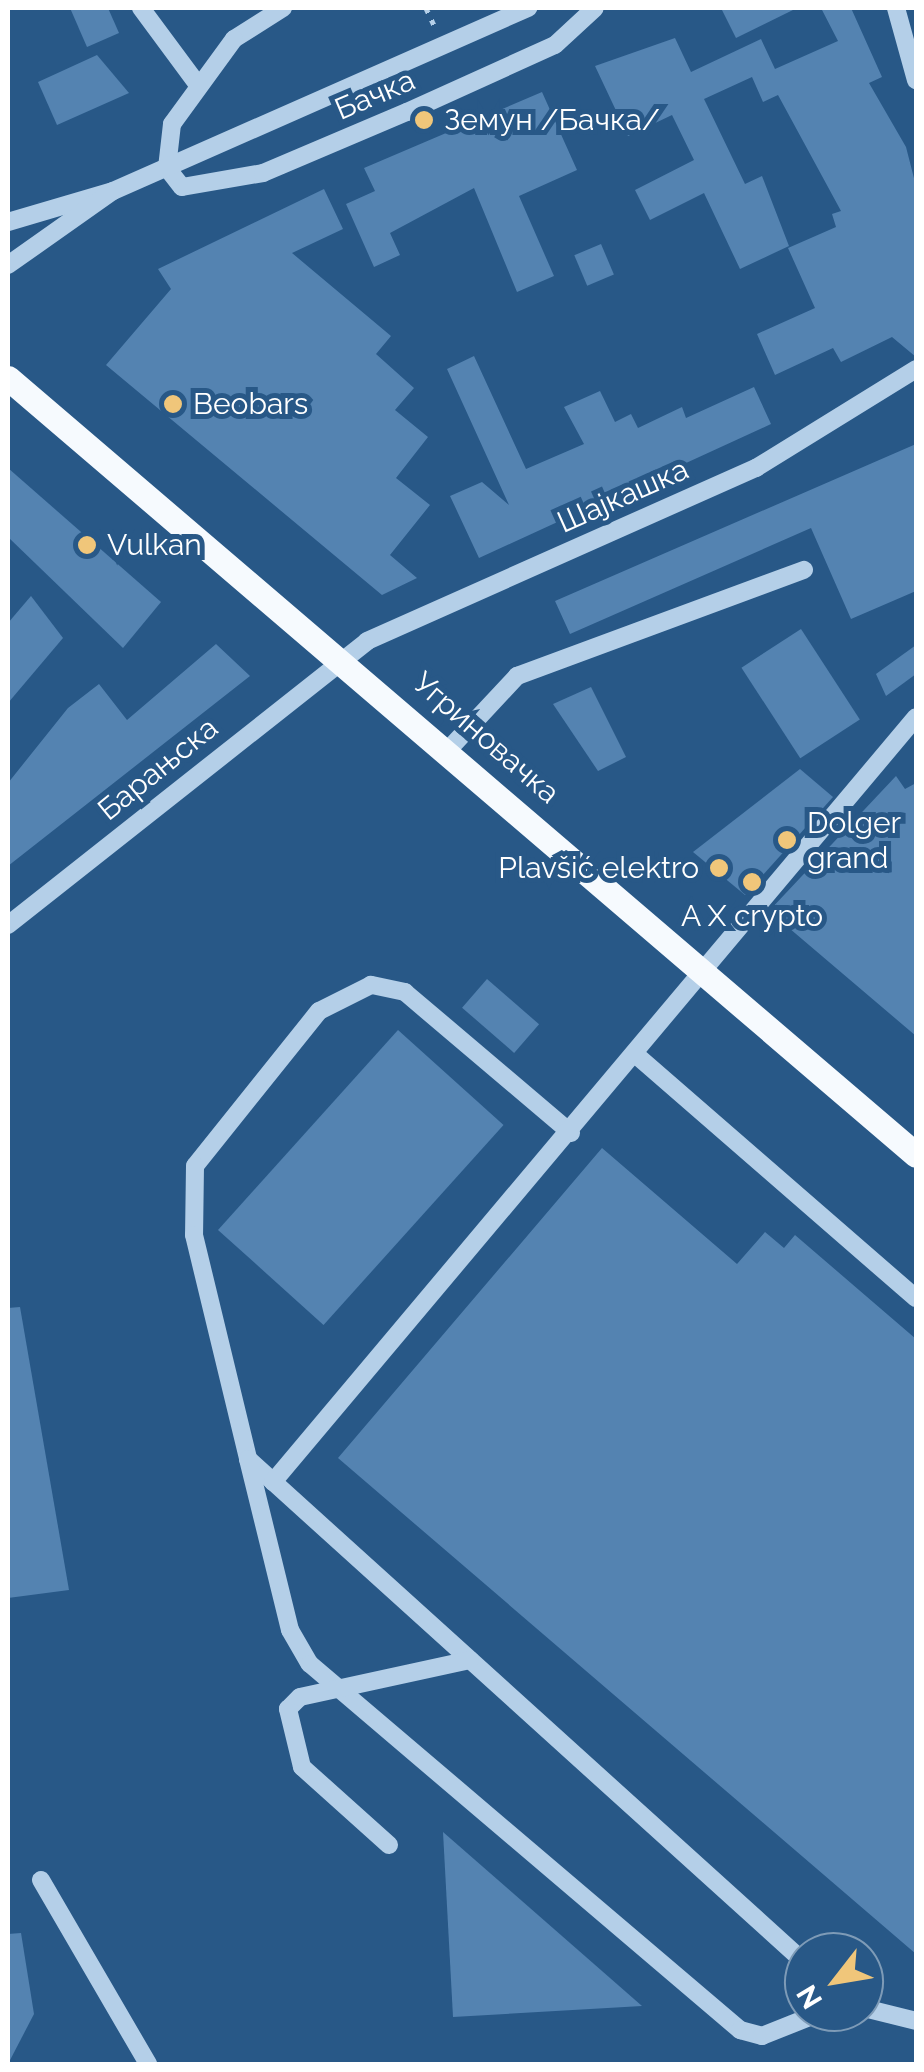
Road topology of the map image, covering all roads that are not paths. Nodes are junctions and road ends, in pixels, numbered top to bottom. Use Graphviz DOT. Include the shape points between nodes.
graph roads {
  1 [pos="142,8"];
  2 [pos="283,8"];
  3 [pos="528,8"];
  4 [pos="595,8"];
  5 [pos="896,8"];
  6 [pos="916,80"];
  7 [pos="198,86"];
  8 [pos="167,168"];
  9 [pos="113,191"];
  10 [pos="8,222"];
  11 [pos="8,266"];
  12 [pos="916,370"];
  13 [pos="9,382"];
  14 [pos="804,570"];
  15 [pos="344,657"];
  16 [pos="916,716"];
  17 [pos="449,749"];
  18 [pos="8,925"];
  19 [pos="705,971"];
  20 [pos="634,1054"];
  21 [pos="571,1133"];
  22 [pos="916,1155"];
  23 [pos="916,1298"];
  24 [pos="248,1459"];
  25 [pos="273,1482"];
  26 [pos="470,1660"];
  27 [pos="340,1692"];
  28 [pos="389,1845"];
  29 [pos="41,1880"];
  30 [pos="784,1944"];
  31 [pos="884,2013"];
  32 [pos="916,2021"];
  33 [pos="784,2027"];
  34 [pos="148,2064"];
  1 -- 7 [label="street"];
  2 -- 7 [label="street" via="234,38"];
  3 -- 8 [label="street, Бачка"];
  4 -- 8 [label="street, Бачка" via="555,46 263,172 194,188"];
  5 -- 6 [label="street"];
  7 -- 8 [label="street" via="166,136"];
  8 -- 9 [label="street, Бачка"];
  9 -- 10 [label="street, Бачка"];
  9 -- 11 [label="street, Бачка"];
  12 -- 15 [label="street, Шајкашка" via="770,461"];
  13 -- 15 [label="main road, Угриновачка"];
  14 -- 17 [label="street" via="517,676"];
  15 -- 17 [label="main road, Угриновачка"];
  15 -- 18 [label="street, Барањска"];
  16 -- 19 [label="street"];
  17 -- 19 [label="main road, Угриновачка"];
  19 -- 20 [label="street"];
  19 -- 22 [label="main road, Угриновачка"];
  20 -- 21 [label="street"];
  20 -- 23 [label="street"];
  21 -- 24 [label="street" via="405,992 371,985 320,1011 195,1166 194,1235"];
  21 -- 25 [label="street"];
  24 -- 25 [label="street"];
  24 -- 27 [label="street" via="290,1630"];
  25 -- 26 [label="street"];
  26 -- 27 [label="street"];
  26 -- 30 [label="street"];
  27 -- 28 [label="street" via="292,1704 299,1758"];
  27 -- 33 [label="street" via="740,2030 762,2036"];
  29 -- 34 [label="street"];
  31 -- 32 [label="street"];
}
